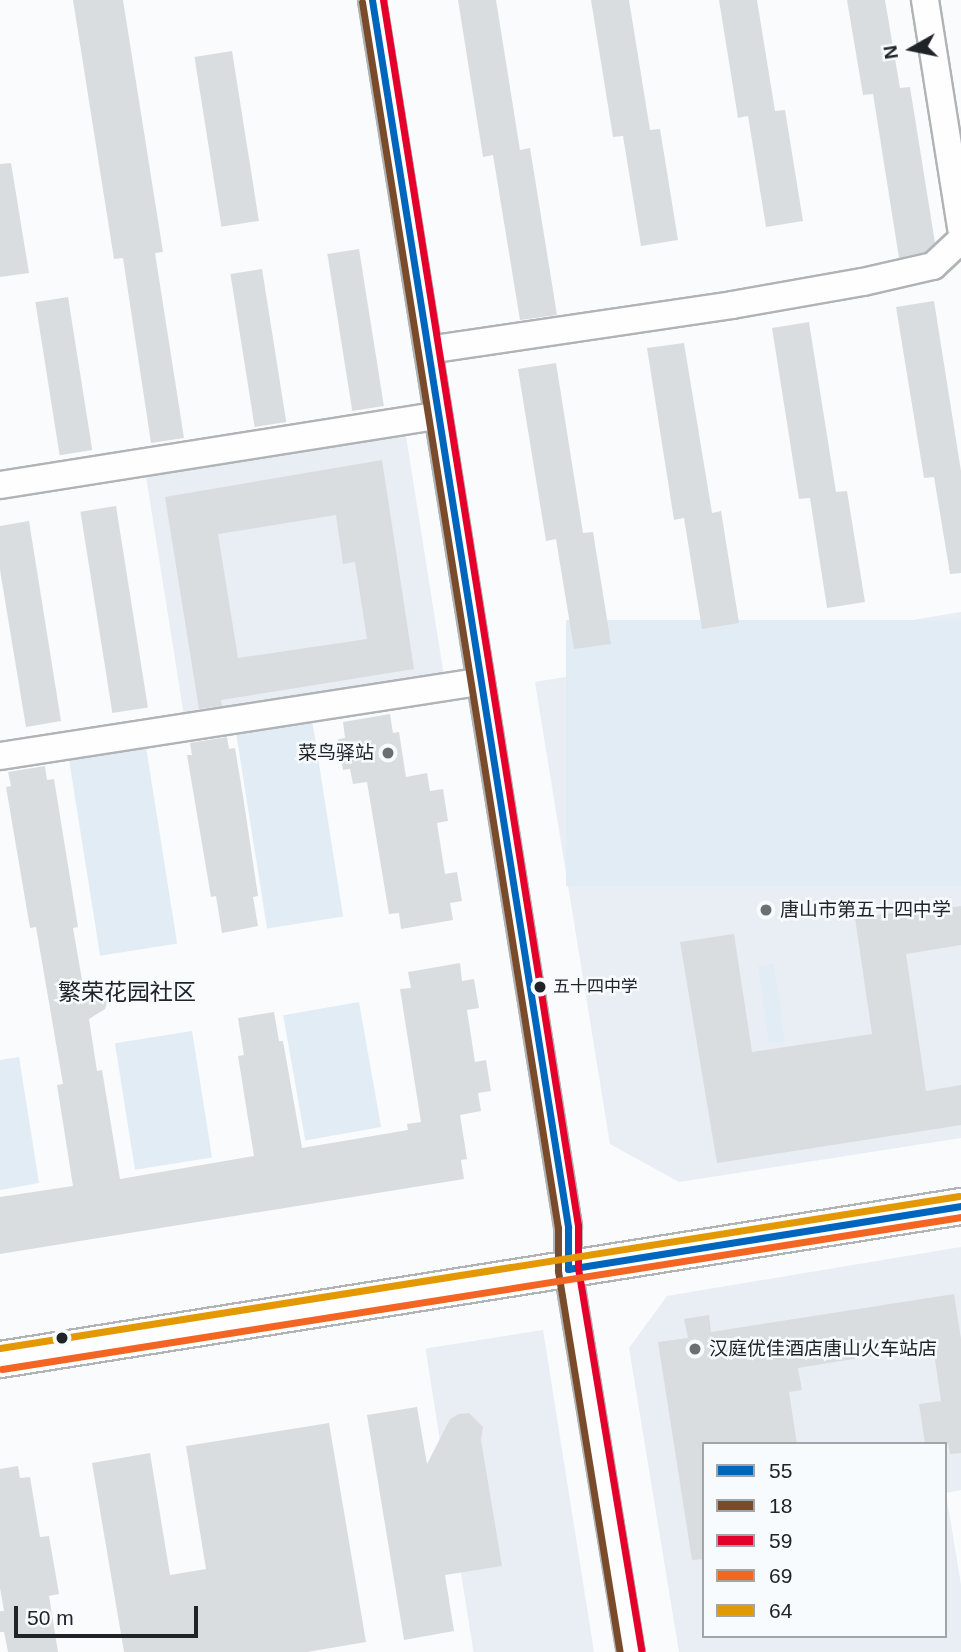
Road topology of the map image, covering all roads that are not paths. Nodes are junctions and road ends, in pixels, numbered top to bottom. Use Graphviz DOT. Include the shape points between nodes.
graph roads {
  1 [pos="372,0"];
  2 [pos="925,0"];
  3 [pos="961,228"];
  4 [pos="961,240"];
  5 [pos="428,350"];
  6 [pos="438,415"];
  7 [pos="0,485"];
  8 [pos="480,682"];
  9 [pos="0,756"];
  10 [pos="961,1206"];
  11 [pos="568,1269"];
  12 [pos="0,1359"];
  13 [pos="631,1652"];
  1 -- 5 [label="street"];
  2 -- 3 [label="street"];
  4 -- 5 [label="street" via="933,266 863,282"];
  5 -- 6 [label="street"];
  6 -- 7 [label="street"];
  6 -- 8 [label="street"];
  8 -- 9 [label="street"];
  8 -- 11 [label="street" via="568,1227"];
  10 -- 11 [label="main road"];
  11 -- 12 [label="main road"];
  11 -- 13 [label="street"];
}
